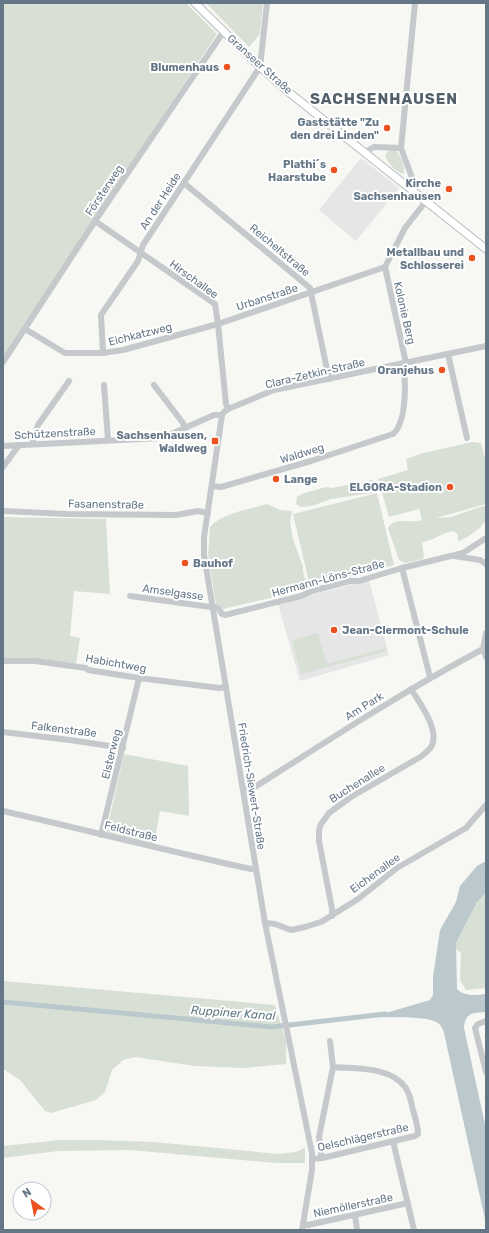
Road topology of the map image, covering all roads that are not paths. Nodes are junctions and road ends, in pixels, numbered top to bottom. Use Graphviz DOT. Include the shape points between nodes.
graph roads {
  1 [pos="195,3"];
  2 [pos="268,3"];
  3 [pos="415,3"];
  4 [pos="224,31"];
  5 [pos="260,67"];
  6 [pos="400,148"];
  7 [pos="365,152"];
  8 [pos="184,183"];
  9 [pos="410,189"];
  10 [pos="426,201"];
  11 [pos="95,221"];
  12 [pos="486,249"];
  13 [pos="140,253"];
  14 [pos="384,267"];
  15 [pos="312,293"];
  16 [pos="218,324"];
  17 [pos="25,329"];
  18 [pos="486,346"];
  19 [pos="103,353"];
  20 [pos="448,354"];
  21 [pos="3,362"];
  22 [pos="405,364"];
  23 [pos="329,379"];
  24 [pos="69,381"];
  25 [pos="104,385"];
  26 [pos="154,385"];
  27 [pos="228,409"];
  28 [pos="222,415"];
  29 [pos="185,428"];
  30 [pos="396,432"];
  31 [pos="467,438"];
  32 [pos="108,440"];
  33 [pos="32,444"];
  34 [pos="19,445"];
  35 [pos="3,446"];
  36 [pos="3,467"];
  37 [pos="212,486"];
  38 [pos="3,512"];
  39 [pos="208,513"];
  40 [pos="486,538"];
  41 [pos="451,556"];
  42 [pos="486,564"];
  43 [pos="402,568"];
  44 [pos="130,596"];
  45 [pos="212,608"];
  46 [pos="486,633"];
  47 [pos="483,649"];
  48 [pos="486,657"];
  49 [pos="3,661"];
  50 [pos="430,677"];
  51 [pos="139,678"];
  52 [pos="226,687"];
  53 [pos="412,689"];
  54 [pos="3,732"];
  55 [pos="123,748"];
  56 [pos="243,790"];
  57 [pos="486,805"];
  58 [pos="3,811"];
  59 [pos="101,835"];
  60 [pos="255,868"];
  61 [pos="332,916"];
  62 [pos="265,923"];
  63 [pos="486,1021"];
  64 [pos="330,1041"];
  65 [pos="333,1068"];
  66 [pos="486,1072"];
  67 [pos="393,1141"];
  68 [pos="322,1158"];
  69 [pos="312,1159"];
  70 [pos="408,1203"];
  71 [pos="355,1215"];
  72 [pos="302,1227"];
  73 [pos="357,1230"];
  74 [pos="414,1230"];
  1 -- 4 [label="main road, Granseer Straße"];
  2 -- 5 [label="street"];
  3 -- 6 [label="street"];
  4 -- 5 [label="main road, Granseer Straße"];
  4 -- 11 [label="street, Försterweg"];
  5 -- 7 [label="main road, Granseer Straße"];
  5 -- 8 [label="street, An der Heide"];
  6 -- 7 [label="street" via="374,147"];
  6 -- 9 [label="street" via="414,184"];
  7 -- 9 [label="main road, Granseer Straße"];
  8 -- 13 [label="street, An der Heide"];
  8 -- 15 [label="street, Reicheltstraße" via="310,288"];
  9 -- 10 [label="main road, Granseer Straße"];
  10 -- 12 [label="main road, Granseer Straße"];
  10 -- 14 [label="street" via="405,228"];
  11 -- 13 [label="street, Hirschallee"];
  11 -- 17 [label="street, Försterweg"];
  13 -- 16 [label="street, Hirschallee" via="215,304"];
  13 -- 19 [label="street, An der Heide" via="138,261 102,315"];
  14 -- 15 [label="street, Urbanstraße"];
  14 -- 22 [label="street, Kolonie Berg"];
  15 -- 16 [label="street, Urbanstraße"];
  15 -- 23 [label="street, Reicheltstraße"];
  16 -- 19 [label="street, Eichkatzweg"];
  16 -- 27 [label="street, Hirschallee"];
  17 -- 19 [label="street, Eichkatzweg" via="65,353"];
  17 -- 21 [label="street, Försterweg"];
  18 -- 20 [label="street, Clara-Zetkin-Straße"];
  20 -- 22 [label="street, Clara-Zetkin-Straße"];
  20 -- 31 [label="street"];
  22 -- 23 [label="street, Clara-Zetkin-Straße"];
  22 -- 30 [label="street, Kolonie Berg" via="404,408 402,422"];
  23 -- 27 [label="street, Clara-Zetkin-Straße" via="274,390"];
  24 -- 33 [label="street" via="38,425"];
  25 -- 32 [label="street, Schützenstraße"];
  26 -- 29 [label="street" via="184,423"];
  27 -- 28 [label="street, Clara-Zetkin-Straße"];
  28 -- 29 [label="street, Schützenstraße" via="214,415"];
  28 -- 37 [label="street, Friedrich-Siewert-Straße"];
  29 -- 32 [label="street, Schützenstraße" via="161,438"];
  30 -- 37 [label="street, Waldweg" via="311,461 221,487"];
  32 -- 33 [label="street, Schützenstraße"];
  33 -- 34 [label="street, Schützenstraße"];
  34 -- 35 [label="street, Schützenstraße"];
  34 -- 36 [label="street"];
  37 -- 39 [label="street, Friedrich-Siewert-Straße"];
  38 -- 39 [label="street, Fasanenstraße" via="176,515 198,511"];
  39 -- 45 [label="street, Friedrich-Siewert-Straße" via="204,555"];
  40 -- 41 [label="street, Hermann-Löns-Straße" via="468,550"];
  41 -- 42 [label="street, Hermann-Löns-Straße" via="480,560"];
  41 -- 43 [label="street, Hermann-Löns-Straße"];
  43 -- 45 [label="street, Hermann-Löns-Straße" via="230,614 222,614 218,608"];
  43 -- 50 [label="street"];
  44 -- 45 [label="street, Amselgasse"];
  45 -- 52 [label="street, Friedrich-Siewert-Straße"];
  46 -- 47 [label="street"];
  47 -- 48 [label="street"];
  47 -- 50 [label="street, Am Park"];
  49 -- 51 [label="street, Habichtweg" via="86,668"];
  50 -- 53 [label="street, Am Park"];
  51 -- 52 [label="street, Habichtweg"];
  51 -- 55 [label="street, Elsterweg"];
  52 -- 56 [label="street, Friedrich-Siewert-Straße"];
  53 -- 56 [label="street, Am Park" via="255,787"];
  53 -- 61 [label="street, Buchenallee" via="433,729 431,747 422,756 329,813 321,824 319,841"];
  54 -- 55 [label="street, Falkenstraße"];
  55 -- 59 [label="street, Elsterweg"];
  56 -- 60 [label="street, Friedrich-Siewert-Straße"];
  57 -- 61 [label="street, Eichenallee" via="466,828 397,868"];
  58 -- 59 [label="street, Feldstraße"];
  59 -- 60 [label="street, Feldstraße"];
  60 -- 62 [label="street, Friedrich-Siewert-Straße"];
  61 -- 62 [label="street, Eichenallee" via="311,926 291,930"];
  62 -- 69 [label="street, Friedrich-Siewert-Straße"];
  63 -- 66 [label="street" via="475,1028"];
  64 -- 65 [label="street"];
  65 -- 67 [label="street, Oelschlägerstraße" via="382,1072 397,1079 405,1087 410,1096 418,1134"];
  65 -- 68 [label="street" via="319,1137"];
  67 -- 68 [label="street, Oelschlägerstraße"];
  67 -- 70 [label="street"];
  68 -- 69 [label="street, Oelschlägerstraße"];
  69 -- 72 [label="street, Friedrich-Siewert-Straße"];
  70 -- 71 [label="street, Niemöllerstraße"];
  70 -- 74 [label="street"];
  71 -- 72 [label="street, Niemöllerstraße"];
  71 -- 73 [label="street"];
}
